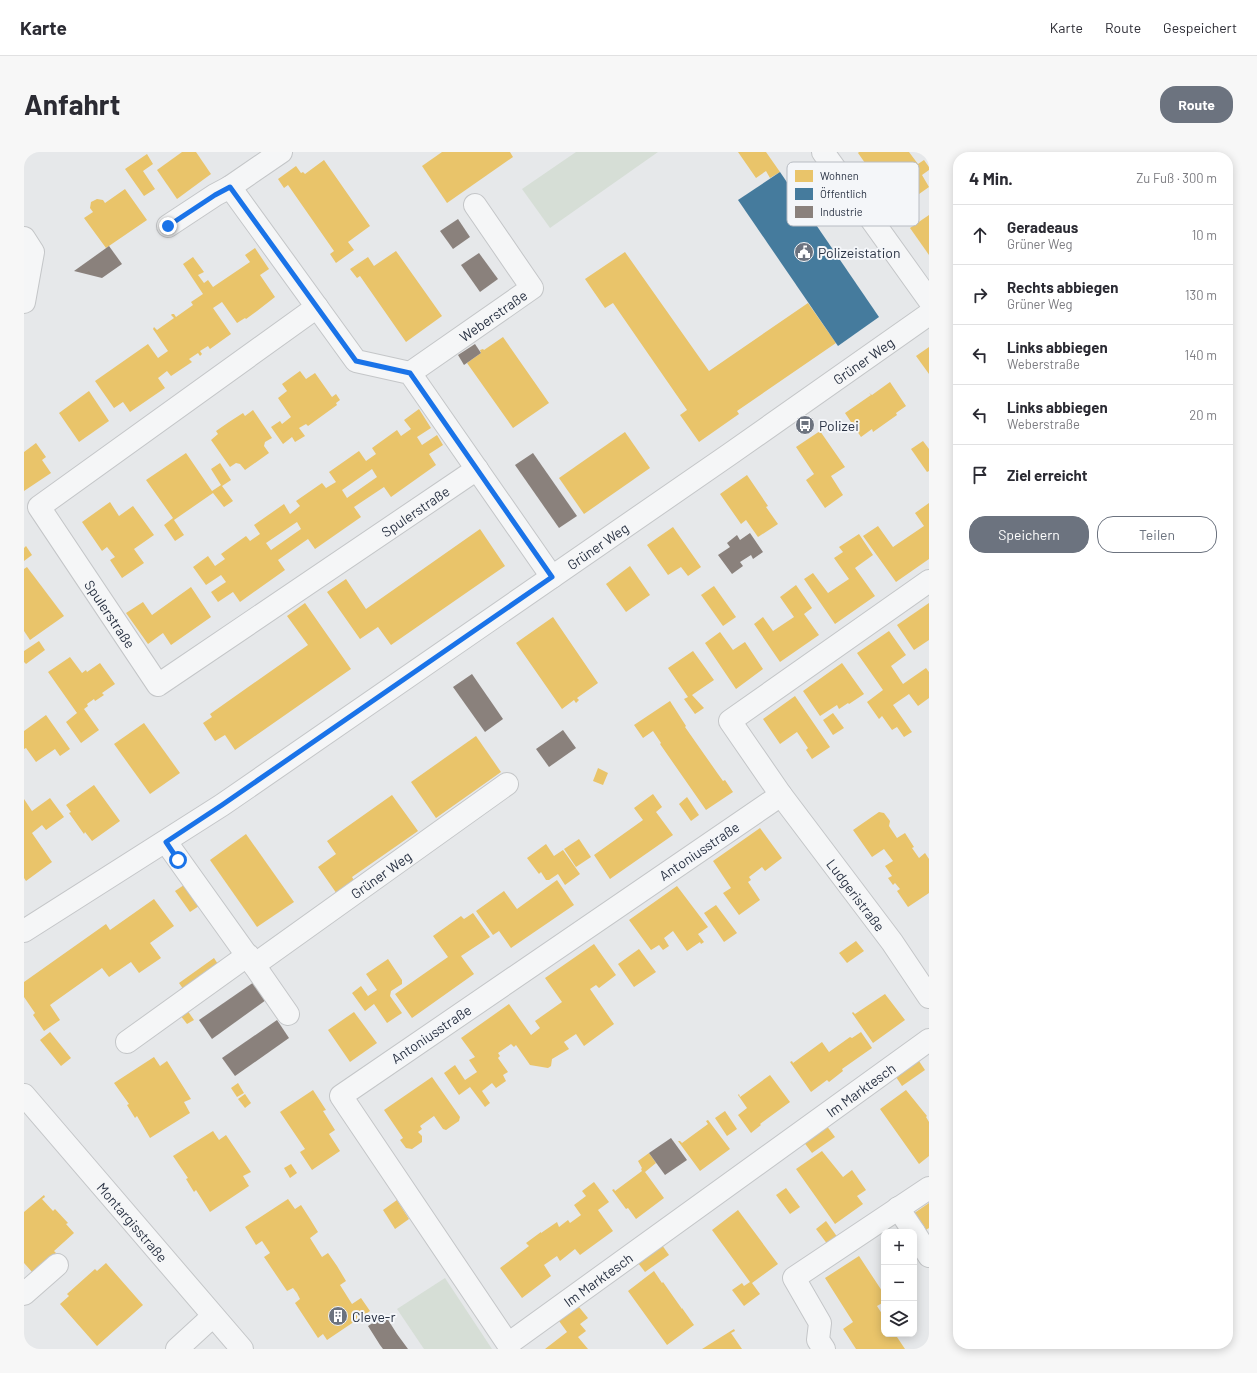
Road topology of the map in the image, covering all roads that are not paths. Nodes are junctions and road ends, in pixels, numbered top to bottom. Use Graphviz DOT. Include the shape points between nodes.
graph roads {
  1 [pos="280,152"];
  2 [pos="823,152"];
  3 [pos="830,162"];
  4 [pos="230,187"];
  5 [pos="475,205"];
  6 [pos="168,226"];
  7 [pos="876,226"];
  8 [pos="24,238"];
  9 [pos="929,300"];
  10 [pos="24,302"];
  11 [pos="317,307"];
  12 [pos="929,314"];
  13 [pos="410,373"];
  14 [pos="477,469"];
  15 [pos="552,577"];
  16 [pos="929,581"];
  17 [pos="507,784"];
  18 [pos="781,795"];
  19 [pos="166,842"];
  20 [pos="24,931"];
  21 [pos="251,960"];
  22 [pos="929,997"];
  23 [pos="288,1014"];
  24 [pos="929,1040"];
  25 [pos="127,1042"];
  26 [pos="24,1095"];
  27 [pos="341,1096"];
  28 [pos="929,1188"];
  29 [pos="898,1208"];
  30 [pos="912,1229"];
  31 [pos="917,1237"];
  32 [pos="929,1256"];
  33 [pos="57,1265"];
  34 [pos="24,1294"];
  35 [pos="213,1316"];
  36 [pos="177,1349"];
  37 [pos="242,1349"];
  38 [pos="824,1349"];
  1 -- 4 [label="street"];
  2 -- 3 [label="street"];
  4 -- 6 [label="street"];
  4 -- 11 [label="street"];
  5 -- 13 [label="street, Weberstraße" via="532,288"];
  7 -- 9 [label="street"];
  8 -- 10 [label="street" via="34,252"];
  11 -- 13 [label="street" via="356,361"];
  11 -- 14 [label="street, Spulerstraße" via="39,507 158,685"];
  12 -- 15 [label="street, Grüner Weg"];
  13 -- 14 [label="street"];
  14 -- 15 [label="street"];
  15 -- 19 [label="street, Grüner Weg"];
  16 -- 18 [label="street" via="730,721"];
  17 -- 21 [label="street, Grüner Weg"];
  18 -- 22 [label="street, Ludgeristraße" via="892,942"];
  18 -- 27 [label="street, Antoniusstraße"];
  19 -- 20 [label="street, Grüner Weg"];
  19 -- 21 [label="street"];
  21 -- 23 [label="street"];
  21 -- 25 [label="street, Grüner Weg"];
  24 -- 27 [label="street, Im Marktesch" via="508,1344"];
  26 -- 35 [label="street, Montargisstraße"];
  28 -- 29 [label="street"];
  29 -- 30 [label="street"];
  29 -- 38 [label="street" via="794,1278 820,1323 818,1340"];
  31 -- 32 [label="street"];
  33 -- 34 [label="street"];
  35 -- 36 [label="street"];
  35 -- 37 [label="street, Montargisstraße"];
}
